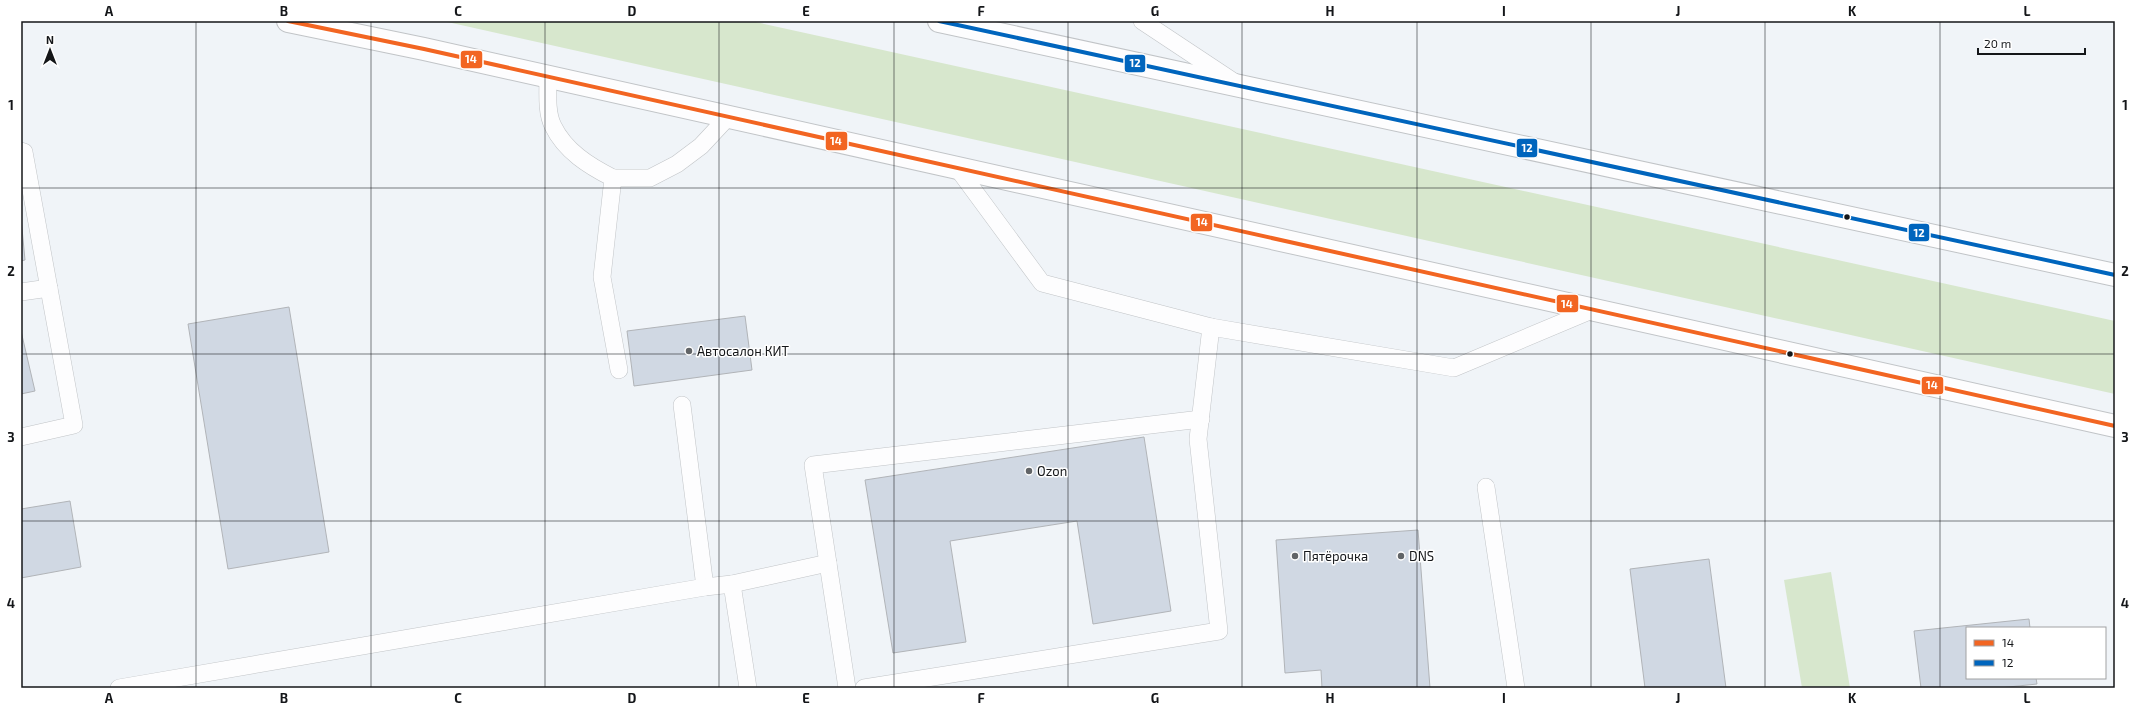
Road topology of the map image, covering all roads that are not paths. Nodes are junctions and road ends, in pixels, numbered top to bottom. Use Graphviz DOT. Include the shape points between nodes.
graph roads {
  1 [pos="288,21"];
  2 [pos="940,21"];
  3 [pos="1142,21"];
  4 [pos="548,76"];
  5 [pos="1239,86"];
  6 [pos="728,117"];
  7 [pos="21,151"];
  8 [pos="958,169"];
  9 [pos="613,178"];
  10 [pos="2115,275"];
  11 [pos="49,288"];
  12 [pos="21,292"];
  13 [pos="1592,310"];
  14 [pos="1211,327"];
  15 [pos="619,370"];
  16 [pos="682,405"];
  17 [pos="1201,419"];
  18 [pos="2115,426"];
  19 [pos="21,437"];
  20 [pos="1486,487"];
  21 [pos="828,564"];
  22 [pos="732,584"];
  23 [pos="705,587"];
  24 [pos="119,688"];
  25 [pos="748,688"];
  26 [pos="847,688"];
  27 [pos="864,688"];
  28 [pos="1516,688"];
  1 -- 4 [label="main road"];
  2 -- 5 [label="main road"];
  3 -- 5 [label="lane"];
  4 -- 6 [label="main road"];
  4 -- 9 [label="lane" via="552,126 587,165"];
  5 -- 10 [label="main road"];
  6 -- 8 [label="main road"];
  6 -- 9 [label="lane" via="701,146 650,178"];
  7 -- 11 [label="lane" via="24,152"];
  8 -- 13 [label="main road"];
  8 -- 14 [label="lane" via="1042,284"];
  9 -- 15 [label="lane" via="602,277"];
  11 -- 12 [label="lane"];
  11 -- 19 [label="lane" via="74,425"];
  13 -- 14 [label="lane" via="1454,368"];
  13 -- 18 [label="main road"];
  14 -- 17 [label="lane"];
  16 -- 23 [label="lane"];
  17 -- 21 [label="lane" via="813,465"];
  17 -- 27 [label="lane" via="1198,439 1219,631"];
  20 -- 28 [label="lane"];
  21 -- 22 [label="lane"];
  21 -- 26 [label="lane"];
  22 -- 23 [label="lane"];
  22 -- 25 [label="lane"];
  23 -- 24 [label="lane"];
}
